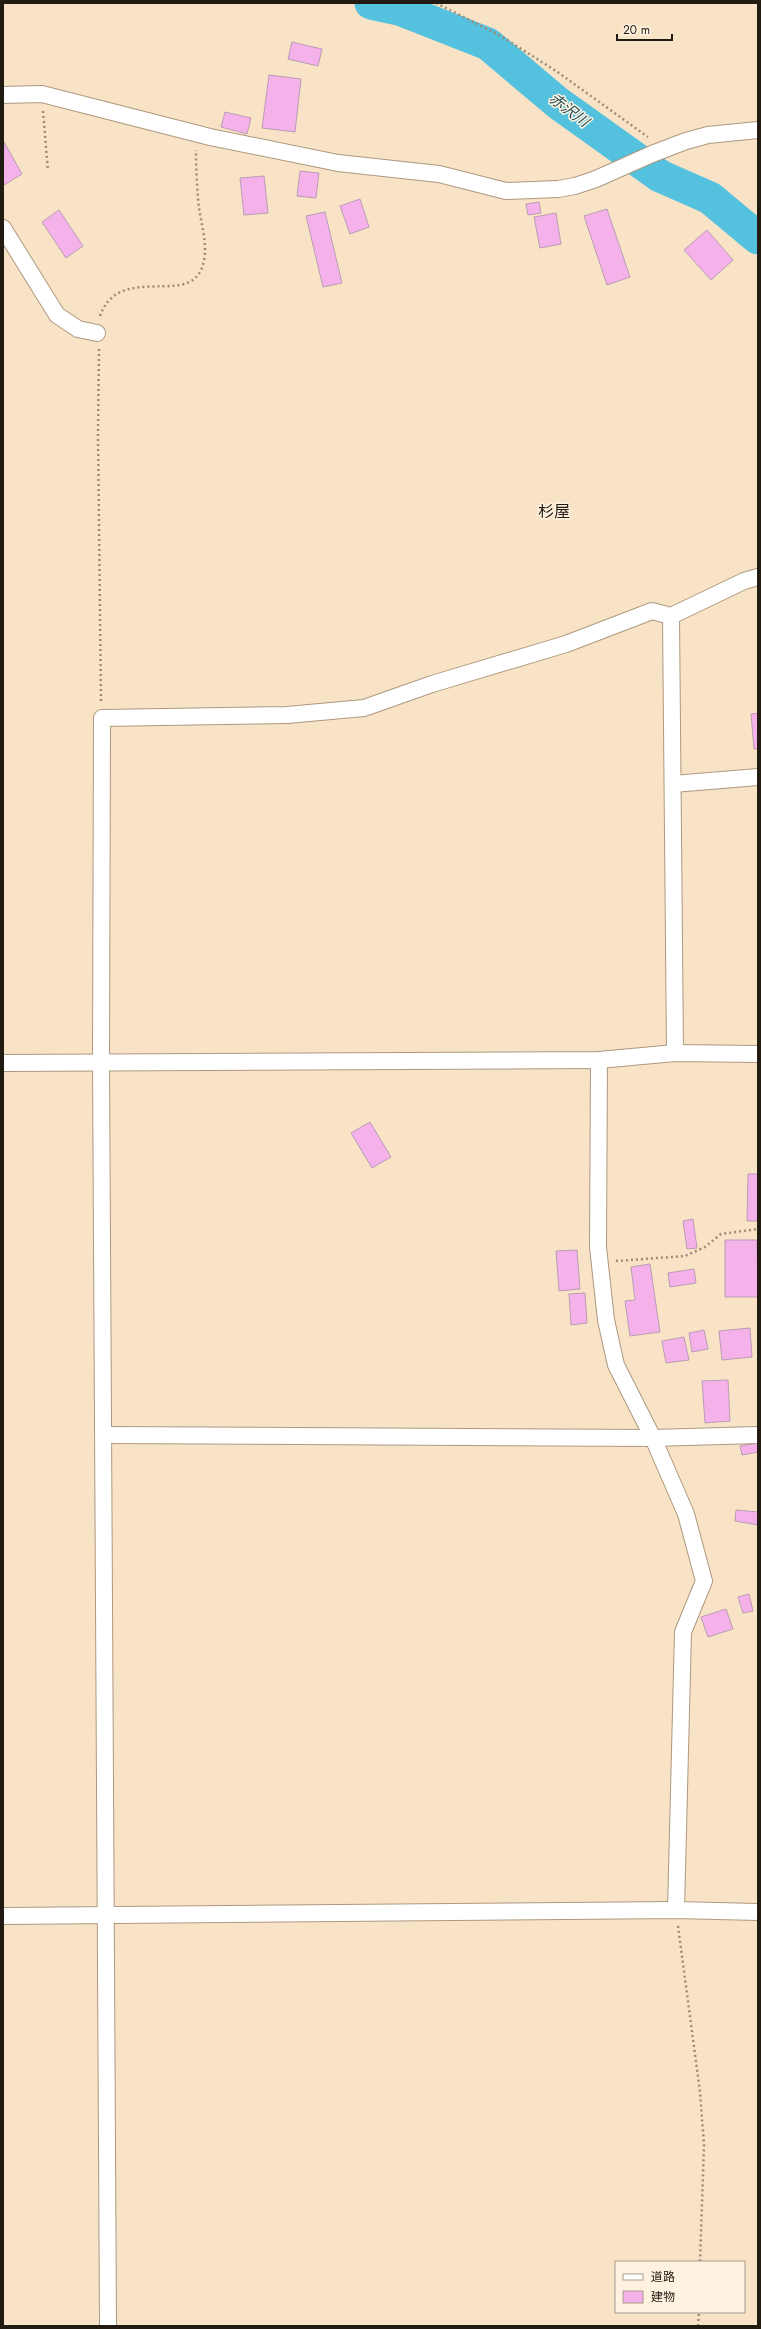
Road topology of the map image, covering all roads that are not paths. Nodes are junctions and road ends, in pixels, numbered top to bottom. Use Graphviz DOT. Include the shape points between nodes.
graph roads {
  1 [pos="3,95"];
  2 [pos="758,130"];
  3 [pos="3,228"];
  4 [pos="96,333"];
  5 [pos="758,577"];
  6 [pos="671,616"];
  7 [pos="758,777"];
  8 [pos="673,784"];
  9 [pos="676,1053"];
  10 [pos="758,1054"];
  11 [pos="599,1060"];
  12 [pos="101,1061"];
  13 [pos="3,1063"];
  14 [pos="104,1435"];
  15 [pos="758,1435"];
  16 [pos="653,1438"];
  17 [pos="676,1910"];
  18 [pos="758,1912"];
  19 [pos="106,1914"];
  20 [pos="3,1916"];
  21 [pos="108,2326"];
  1 -- 2 [label="street" via="42,94 195,133 338,163 439,174 506,191 575,186 664,149 708,135"];
  3 -- 4 [label="street" via="57,315 78,329"];
  5 -- 6 [label="street" via="744,581"];
  6 -- 8 [label="street"];
  6 -- 12 [label="street" via="652,611 566,644 432,684 364,708 287,715 102,718"];
  7 -- 8 [label="street"];
  8 -- 9 [label="street"];
  9 -- 10 [label="street"];
  9 -- 11 [label="street"];
  11 -- 12 [label="street"];
  11 -- 16 [label="street" via="600,1263 606,1320 616,1366"];
  12 -- 13 [label="street"];
  12 -- 14 [label="street"];
  14 -- 16 [label="street"];
  14 -- 19 [label="street"];
  15 -- 16 [label="street"];
  16 -- 17 [label="street" via="686,1514 704,1581 683,1632"];
  17 -- 18 [label="street"];
  17 -- 19 [label="street"];
  19 -- 20 [label="street"];
  19 -- 21 [label="street"];
}
